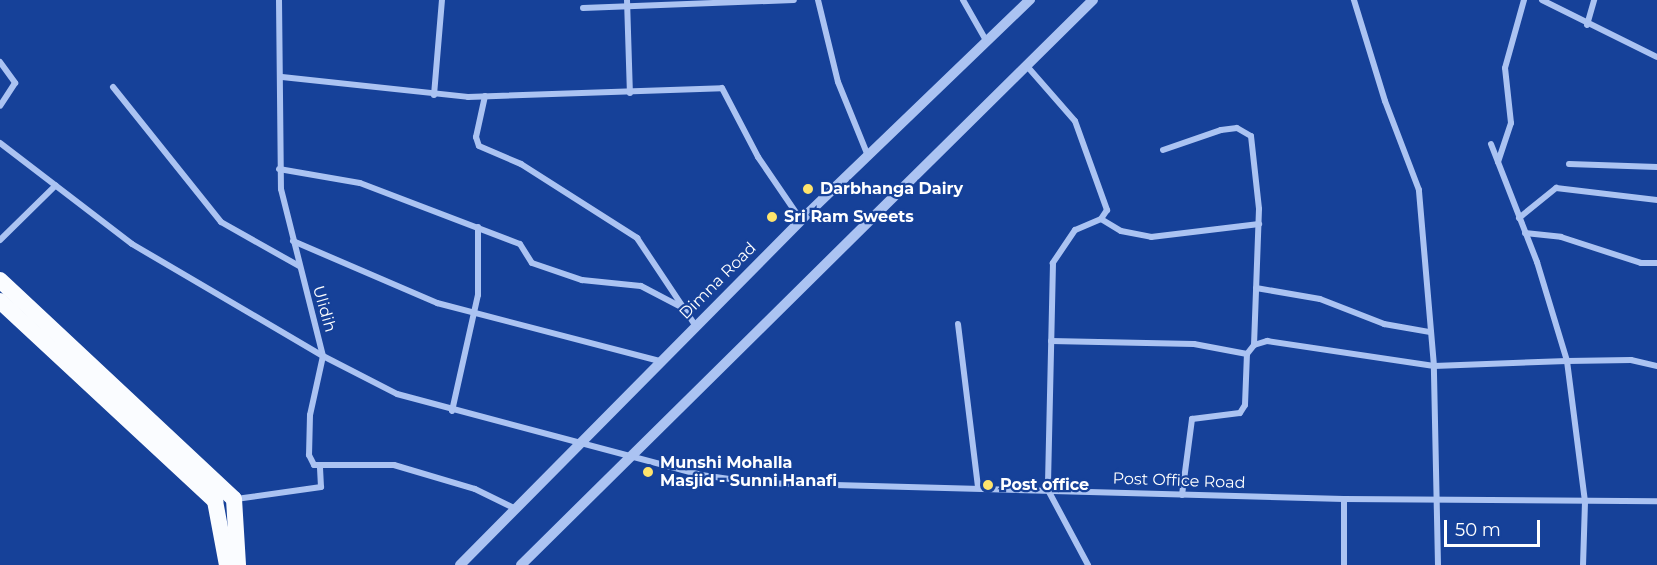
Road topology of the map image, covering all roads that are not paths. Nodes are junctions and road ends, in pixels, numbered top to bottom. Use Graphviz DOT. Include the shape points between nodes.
graph roads {
  1 [pos="279,0"];
  2 [pos="442,0"];
  3 [pos="794,0"];
  4 [pos="818,0"];
  5 [pos="963,0"];
  6 [pos="1030,0"];
  7 [pos="1093,0"];
  8 [pos="1354,0"];
  9 [pos="1524,0"];
  10 [pos="1542,0"];
  11 [pos="1594,0"];
  12 [pos="627,4"];
  13 [pos="584,8"];
  14 [pos="1587,25"];
  15 [pos="987,42"];
  16 [pos="1657,57"];
  17 [pos="0,62"];
  18 [pos="1026,65"];
  19 [pos="282,77"];
  20 [pos="113,87"];
  21 [pos="630,93"];
  22 [pos="434,95"];
  23 [pos="485,96"];
  24 [pos="0,106"];
  25 [pos="0,143"];
  26 [pos="1491,144"];
  27 [pos="1163,150"];
  28 [pos="868,156"];
  29 [pos="1498,162"];
  30 [pos="1569,164"];
  31 [pos="1657,167"];
  32 [pos="279,170"];
  33 [pos="56,184"];
  34 [pos="1657,200"];
  35 [pos="1520,218"];
  36 [pos="1101,219"];
  37 [pos="801,220"];
  38 [pos="1259,224"];
  39 [pos="478,227"];
  40 [pos="1525,233"];
  41 [pos="0,240"];
  42 [pos="293,241"];
  43 [pos="1657,263"];
  44 [pos="299,266"];
  45 [pos="0,280"];
  46 [pos="1256,288"];
  47 [pos="0,301"];
  48 [pos="681,307"];
  49 [pos="474,311"];
  50 [pos="958,324"];
  51 [pos="696,325"];
  52 [pos="1430,332"];
  53 [pos="1051,341"];
  54 [pos="1254,345"];
  55 [pos="1247,354"];
  56 [pos="323,356"];
  57 [pos="660,361"];
  58 [pos="1567,361"];
  59 [pos="1434,366"];
  60 [pos="1657,366"];
  61 [pos="452,411"];
  62 [pos="580,441"];
  63 [pos="631,456"];
  64 [pos="320,466"];
  65 [pos="978,488"];
  66 [pos="1048,490"];
  67 [pos="1182,495"];
  68 [pos="234,499"];
  69 [pos="1344,499"];
  70 [pos="1434,500"];
  71 [pos="215,501"];
  72 [pos="1657,501"];
  73 [pos="1585,502"];
  74 [pos="516,509"];
  75 [pos="227,565"];
  76 [pos="238,565"];
  77 [pos="460,565"];
  78 [pos="521,565"];
  79 [pos="1088,565"];
  80 [pos="1344,565"];
  81 [pos="1438,565"];
  82 [pos="1583,565"];
  1 -- 19 [label="street, Ulidih"];
  2 -- 22 [label="street"];
  3 -- 12 [label="street"];
  4 -- 28 [label="street" via="838,82"];
  5 -- 15 [label="street"];
  6 -- 15 [label="street, Dimna Road"];
  7 -- 18 [label="street"];
  8 -- 52 [label="street" via="1384,101 1419,190"];
  9 -- 29 [label="street" via="1505,68 1511,123"];
  10 -- 14 [label="street"];
  11 -- 14 [label="street"];
  12 -- 13 [label="street"];
  12 -- 21 [label="street"];
  14 -- 16 [label="street"];
  15 -- 28 [label="street, Dimna Road"];
  17 -- 24 [label="street" via="15,83"];
  18 -- 36 [label="street" via="1080,131 1106,203"];
  18 -- 63 [label="street"];
  19 -- 22 [label="street"];
  19 -- 32 [label="street, Ulidih"];
  20 -- 44 [label="street" via="221,222"];
  21 -- 23 [label="street"];
  21 -- 37 [label="street" via="722,88 758,157"];
  22 -- 23 [label="street"];
  23 -- 48 [label="street" via="476,137 479,146 521,164 637,238"];
  25 -- 33 [label="street"];
  26 -- 29 [label="street"];
  27 -- 38 [label="street" via="1221,130 1246,130 1257,163"];
  28 -- 37 [label="street, Dimna Road"];
  29 -- 35 [label="street"];
  30 -- 31 [label="street"];
  32 -- 39 [label="street" via="360,183"];
  32 -- 42 [label="street, Ulidih"];
  33 -- 41 [label="street"];
  33 -- 56 [label="street" via="132,244"];
  34 -- 35 [label="street" via="1556,188"];
  35 -- 40 [label="street"];
  36 -- 38 [label="street" via="1121,231 1151,237"];
  36 -- 53 [label="street" via="1075,230 1057,251"];
  37 -- 51 [label="street, Dimna Road"];
  38 -- 46 [label="street"];
  39 -- 48 [label="street" via="524,246 532,263 582,280 641,286"];
  39 -- 49 [label="street"];
  40 -- 43 [label="street" via="1561,237 1641,263"];
  40 -- 58 [label="street"];
  42 -- 44 [label="street, Ulidih"];
  42 -- 49 [label="street" via="437,303"];
  44 -- 56 [label="street, Ulidih"];
  45 -- 68 [label="highway"];
  46 -- 52 [label="street" via="1320,299 1390,325"];
  46 -- 54 [label="street"];
  47 -- 71 [label="highway"];
  48 -- 51 [label="street"];
  49 -- 57 [label="street"];
  49 -- 61 [label="street"];
  50 -- 65 [label="street"];
  51 -- 57 [label="street, Dimna Road"];
  52 -- 59 [label="street"];
  53 -- 55 [label="street" via="1194,344"];
  53 -- 66 [label="street"];
  54 -- 55 [label="street"];
  54 -- 59 [label="street" via="1267,341"];
  55 -- 67 [label="street" via="1245,405 1240,413 1192,419"];
  56 -- 61 [label="street, Ulidih" via="398,394"];
  56 -- 64 [label="street" via="310,415 310,460"];
  57 -- 62 [label="street, Dimna Road"];
  58 -- 59 [label="street"];
  58 -- 60 [label="street" via="1631,360"];
  58 -- 73 [label="street"];
  59 -- 70 [label="street"];
  61 -- 62 [label="street, Ulidih"];
  62 -- 63 [label="street, Ulidih"];
  62 -- 74 [label="street, Dimna Road"];
  63 -- 65 [label="street, Post Office Road" via="701,475 759,483"];
  63 -- 78 [label="street"];
  64 -- 68 [label="street" via="321,487"];
  64 -- 74 [label="street" via="394,465 475,489"];
  65 -- 66 [label="street, Post Office Road"];
  66 -- 67 [label="street, Post Office Road"];
  66 -- 79 [label="street"];
  67 -- 69 [label="street, Post Office Road"];
  68 -- 71 [label="street"];
  68 -- 76 [label="highway"];
  69 -- 70 [label="street, Post Office Road"];
  69 -- 80 [label="street"];
  70 -- 73 [label="street, Post Office Road"];
  70 -- 81 [label="street"];
  71 -- 75 [label="highway"];
  72 -- 73 [label="street, Post Office Road"];
  73 -- 82 [label="street"];
  74 -- 77 [label="street, Dimna Road"];
}
